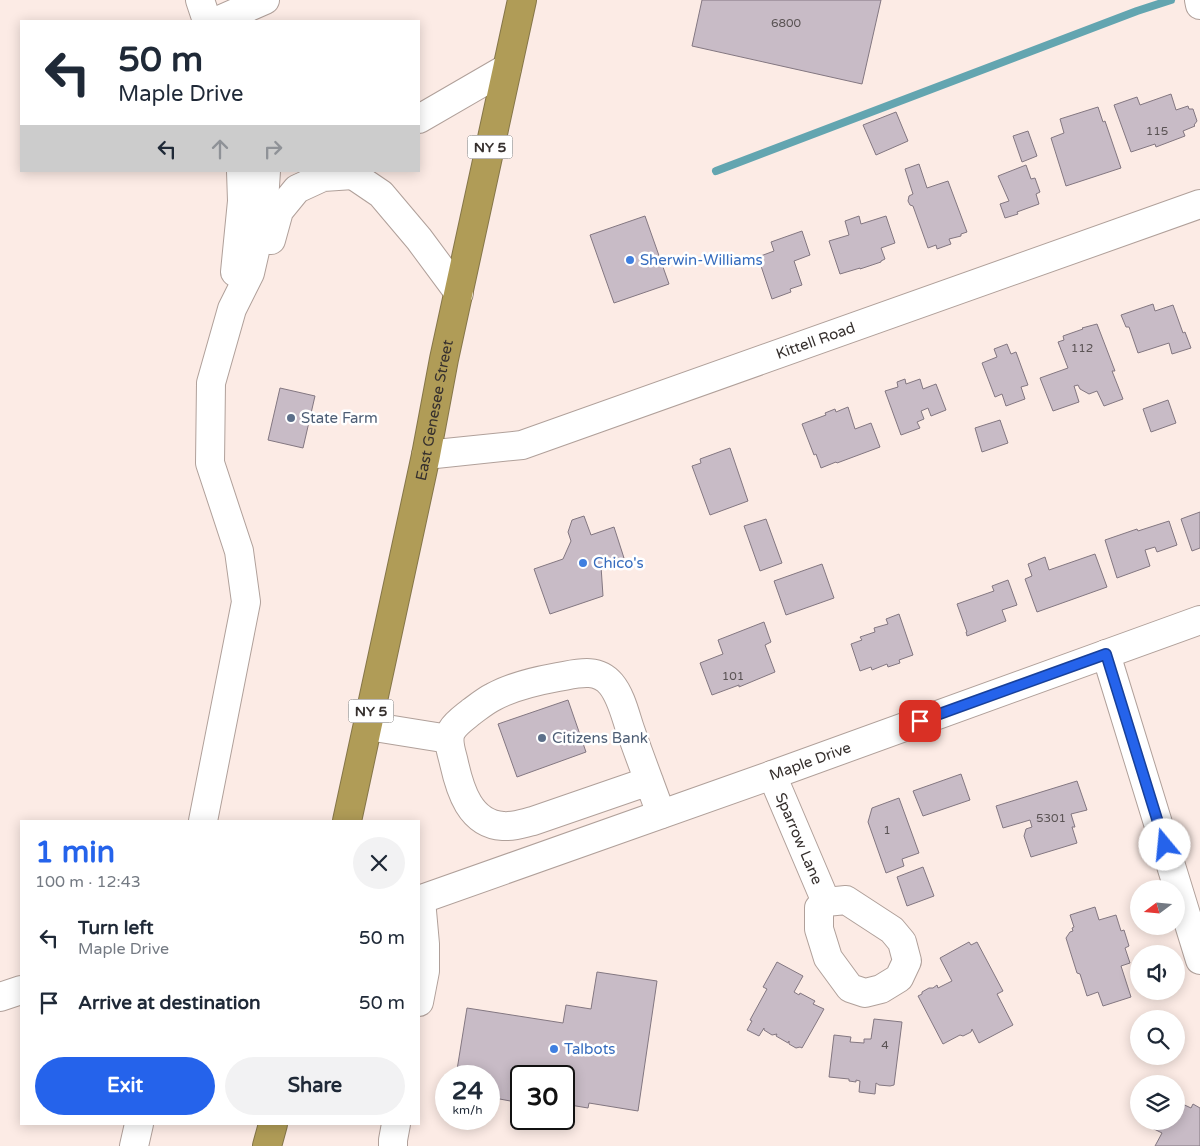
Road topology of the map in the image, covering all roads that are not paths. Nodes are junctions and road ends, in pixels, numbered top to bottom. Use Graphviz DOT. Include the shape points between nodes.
graph roads {
  1 [pos="200,0"];
  2 [pos="265,0"];
  3 [pos="522,0"];
  4 [pos="1199,0"];
  5 [pos="1200,5"];
  6 [pos="207,20"];
  7 [pos="220,20"];
  8 [pos="508,68"];
  9 [pos="420,117"];
  10 [pos="240,172"];
  11 [pos="266,172"];
  12 [pos="349,173"];
  13 [pos="1200,204"];
  14 [pos="458,293"];
  15 [pos="232,309"];
  16 [pos="426,456"];
  17 [pos="1200,620"];
  18 [pos="1106,654"];
  19 [pos="368,726"];
  20 [pos="449,739"];
  21 [pos="772,775"];
  22 [pos="649,781"];
  23 [pos="661,814"];
  24 [pos="203,820"];
  25 [pos="347,820"];
  26 [pos="420,900"];
  27 [pos="826,902"];
  28 [pos="1200,960"];
  29 [pos="20,990"];
  30 [pos="420,997"];
  31 [pos="0,998"];
  32 [pos="139,1125"];
  33 [pos="396,1125"];
  34 [pos="134,1146"];
  35 [pos="393,1146"];
  1 -- 6 [label="street"];
  2 -- 7 [label="street"];
  3 -- 8 [label="highway, East Genesee Street / NY 5"];
  4 -- 5 [label="street"];
  8 -- 9 [label="street"];
  8 -- 14 [label="highway, East Genesee Street / NY 5"];
  10 -- 15 [label="street" via="242,201"];
  11 -- 15 [label="street" via="263,216 250,273"];
  12 -- 14 [label="street" via="381,194"];
  12 -- 15 [label="street" via="323,177 297,189 279,211 255,294"];
  13 -- 16 [label="street, Kittell Road" via="522,445"];
  14 -- 16 [label="highway, East Genesee Street / NY 5"];
  15 -- 24 [label="street" via="211,383 210,463 239,551 246,602"];
  16 -- 19 [label="highway, East Genesee Street / NY 5"];
  17 -- 18 [label="street, Maple Drive"];
  18 -- 21 [label="street, Maple Drive"];
  18 -- 28 [label="street"];
  19 -- 20 [label="street"];
  19 -- 25 [label="highway, East Genesee Street / NY 5"];
  20 -- 22 [label="street" via="466,801 480,817 504,827 533,821"];
  20 -- 22 [label="street" via="452,729 465,717 498,694 535,682 593,673 611,684"];
  21 -- 23 [label="street, Maple Drive"];
  21 -- 27 [label="street, Sparrow Lane"];
  22 -- 23 [label="street"];
  23 -- 26 [label="street, Maple Drive"];
  26 -- 30 [label="street" via="425,944 425,971"];
  29 -- 31 [label="street"];
  32 -- 34 [label="street"];
  33 -- 35 [label="street"];
}
